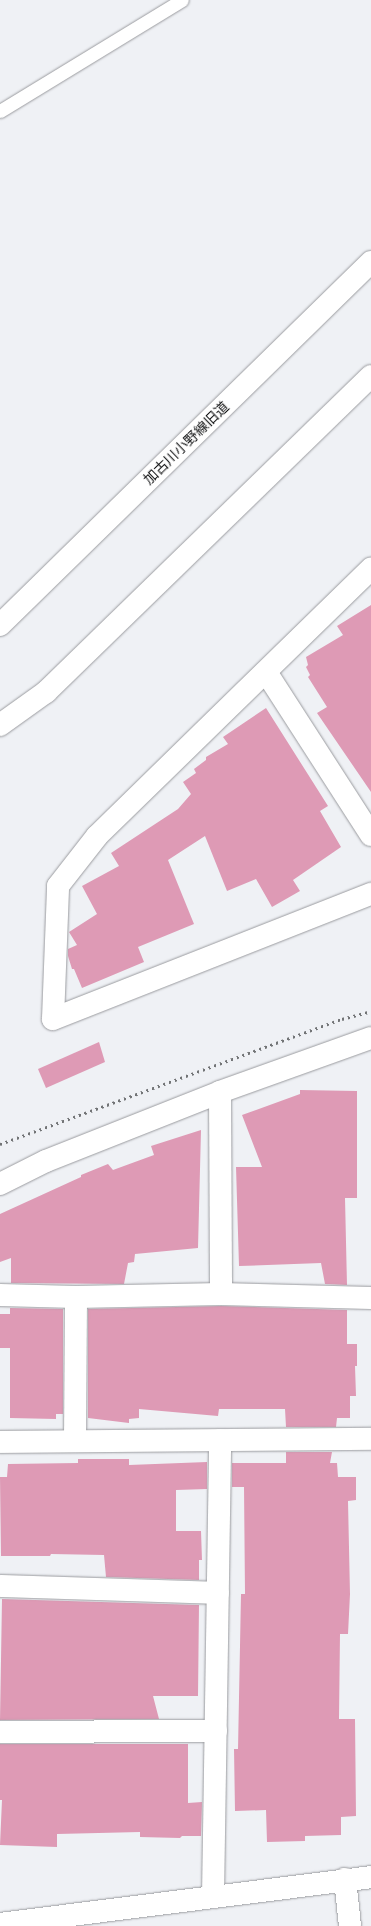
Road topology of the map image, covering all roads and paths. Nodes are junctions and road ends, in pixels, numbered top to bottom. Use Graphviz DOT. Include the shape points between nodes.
graph roads {
  1 [pos="182,0"];
  2 [pos="0,111"];
  3 [pos="371,262"];
  4 [pos="371,376"];
  5 [pos="371,569"];
  6 [pos="0,625"];
  7 [pos="266,672"];
  8 [pos="0,725"];
  9 [pos="371,835"];
  10 [pos="371,894"];
  11 [pos="371,1038"];
  12 [pos="220,1092"];
  13 [pos="0,1184"];
  14 [pos="221,1294"];
  15 [pos="0,1295"];
  16 [pos="76,1297"];
  17 [pos="371,1298"];
  18 [pos="371,1429"];
  19 [pos="371,1439"];
  20 [pos="220,1440"];
  21 [pos="74,1441"];
  22 [pos="0,1442"];
  23 [pos="371,1452"];
  24 [pos="0,1586"];
  25 [pos="218,1593"];
  26 [pos="216,1731"];
  27 [pos="0,1732"];
  28 [pos="371,1877"];
  29 [pos="345,1879"];
  30 [pos="213,1897"];
  31 [pos="0,1924"];
  32 [pos="350,1926"];
  1 -- 2 [label="lane"];
  3 -- 6 [label="street, 加古川小野線旧道"];
  4 -- 8 [label="street" via="46,692"];
  5 -- 7 [label="street"];
  7 -- 9 [label="street"];
  7 -- 10 [label="street" via="97,836 58,886 53,1019"];
  11 -- 12 [label="street"];
  12 -- 13 [label="street" via="46,1161"];
  12 -- 14 [label="street"];
  14 -- 16 [label="street"];
  14 -- 17 [label="street"];
  15 -- 16 [label="street"];
  16 -- 21 [label="street"];
  18 -- 19 [label="street"];
  19 -- 20 [label="street"];
  19 -- 23 [label="street"];
  20 -- 21 [label="street"];
  20 -- 25 [label="street"];
  21 -- 22 [label="street"];
  24 -- 25 [label="street"];
  25 -- 26 [label="street"];
  26 -- 27 [label="street"];
  26 -- 30 [label="street"];
  28 -- 29 [label="street"];
  29 -- 30 [label="street"];
  29 -- 32 [label="street"];
  30 -- 31 [label="street"];
}
